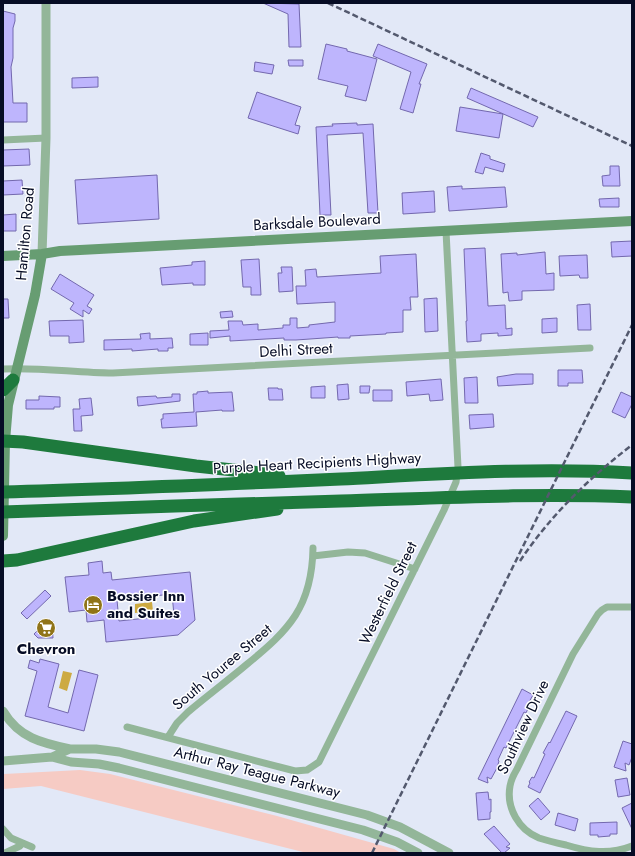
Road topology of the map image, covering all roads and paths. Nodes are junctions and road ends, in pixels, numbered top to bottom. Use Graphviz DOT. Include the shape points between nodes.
graph roads {
  1 [pos="44,4"];
  2 [pos="46,138"];
  3 [pos="3,140"];
  4 [pos="632,220"];
  5 [pos="446,231"];
  6 [pos="42,254"];
  7 [pos="3,256"];
  8 [pos="590,348"];
  9 [pos="452,355"];
  10 [pos="3,368"];
  11 [pos="15,374"];
  12 [pos="3,390"];
  13 [pos="4,441"];
  14 [pos="632,474"];
  15 [pos="302,481"];
  16 [pos="3,492"];
  17 [pos="632,497"];
  18 [pos="341,501"];
  19 [pos="3,512"];
  20 [pos="3,536"];
  21 [pos="3,561"];
  22 [pos="415,569"];
  23 [pos="632,607"];
  24 [pos="3,711"];
  25 [pos="127,727"];
  26 [pos="168,737"];
  27 [pos="70,749"];
  28 [pos="52,757"];
  29 [pos="3,761"];
  30 [pos="3,829"];
  31 [pos="20,846"];
  32 [pos="632,846"];
  33 [pos="32,847"];
  34 [pos="5,853"];
  35 [pos="418,853"];
  36 [pos="449,853"];
  1 -- 2 [label="street, Hamilton Road"];
  2 -- 3 [label="street"];
  2 -- 6 [label="street, Hamilton Road"];
  4 -- 5 [label="main road, Barksdale Boulevard"];
  5 -- 6 [label="main road, Barksdale Boulevard"];
  5 -- 9 [label="street, Westerfield Street"];
  6 -- 7 [label="main road, Barksdale Boulevard"];
  6 -- 11 [label="main road, Hamilton Road" via="35,296"];
  8 -- 9 [label="street, Delhi Street"];
  9 -- 11 [label="street, Delhi Street" via="114,373"];
  9 -- 22 [label="street, Westerfield Street" via="458,478"];
  10 -- 11 [label="street, Delhi Street"];
  11 -- 12 [label="highway"];
  11 -- 13 [label="main road, Hamilton Road"];
  13 -- 15 [label="highway" via="260,472"];
  13 -- 20 [label="main road, Hamilton Road"];
  14 -- 15 [label="highway, Purple Heart Recipients Highway" via="516,471"];
  15 -- 16 [label="highway, Purple Heart Recipients Highway"];
  17 -- 18 [label="highway" via="542,495"];
  18 -- 19 [label="highway"];
  18 -- 21 [label="highway" via="194,521"];
  22 -- 26 [label="street, South Youree Street" via="365,553 313,552 312,574 306,594 288,626 268,647 188,712"];
  22 -- 26 [label="street, Westerfield Street" via="319,762 311,768 295,771"];
  23 -- 32 [label="street, Southview Drive" via="608,607 602,610 593,622 516,769 510,794 516,820 538,838 594,852 611,852"];
  24 -- 27 [label="street" via="10,722 28,736 42,743"];
  25 -- 26 [label="street, Westerfield Street"];
  27 -- 28 [label="street, Arthur Ray Teague Parkway"];
  27 -- 36 [label="street, Arthur Ray Teague Parkway" via="119,752 362,814 400,827"];
  28 -- 29 [label="street, Arthur Ray Teague Parkway"];
  28 -- 35 [label="street, Arthur Ray Teague Parkway" via="119,768 363,830 397,842"];
  30 -- 33 [label="street" via="11,838"];
  31 -- 34 [label="street"];
}
